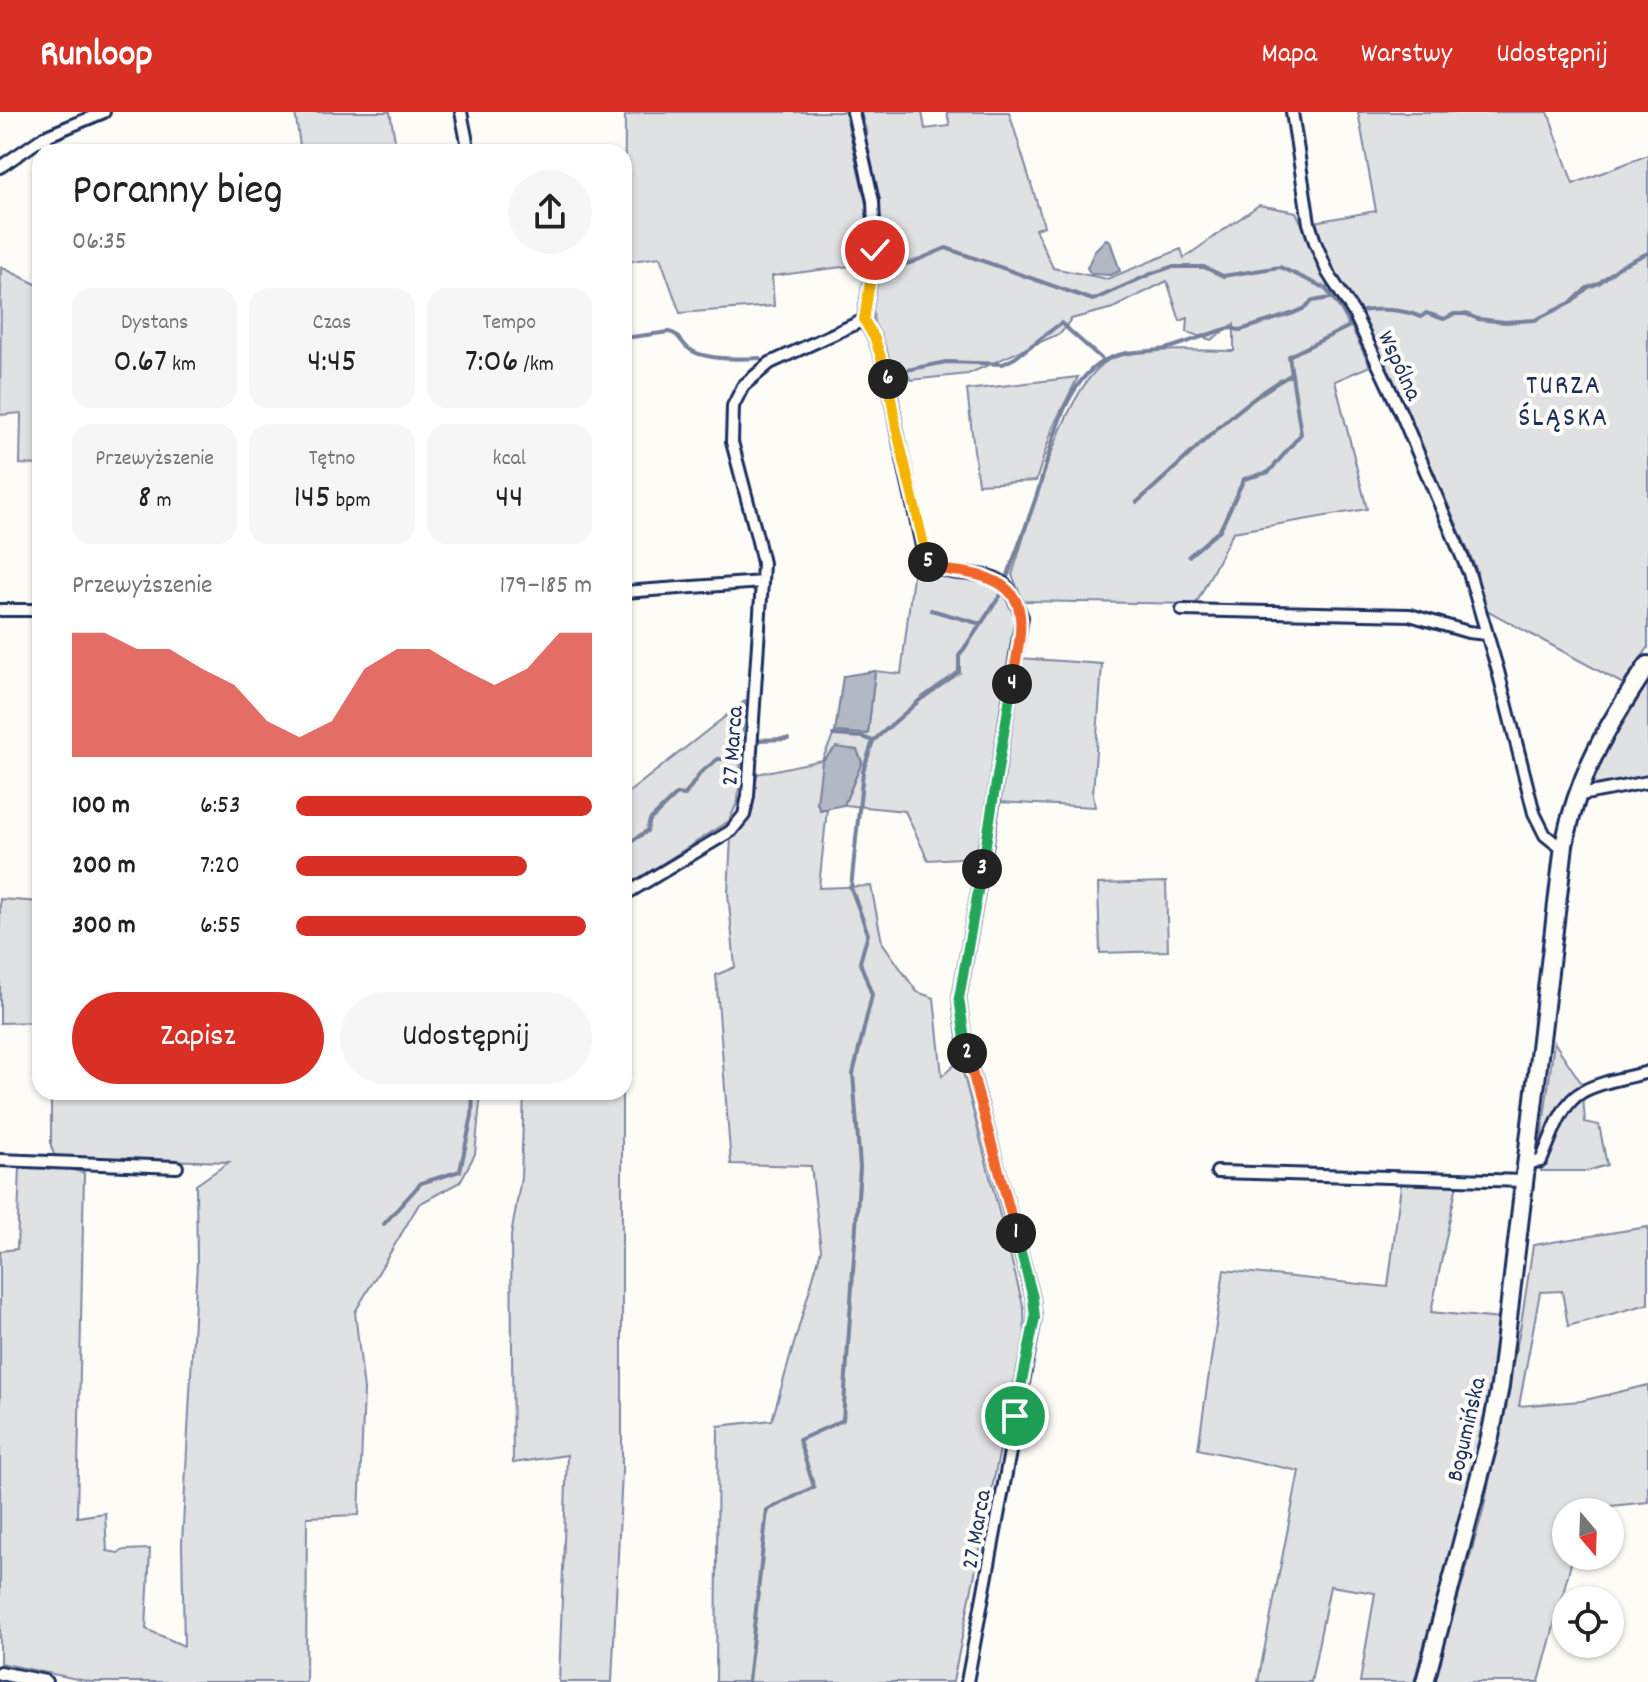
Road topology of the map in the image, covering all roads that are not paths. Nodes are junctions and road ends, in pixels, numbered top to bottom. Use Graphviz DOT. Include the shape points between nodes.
graph roads {
  1 [pos="104,112"];
  2 [pos="461,112"];
  3 [pos="853,112"];
  4 [pos="1292,112"];
  5 [pos="44,137"];
  6 [pos="34,144"];
  7 [pos="47,144"];
  8 [pos="467,144"];
  9 [pos="32,145"];
  10 [pos="0,167"];
  11 [pos="864,320"];
  12 [pos="762,582"];
  13 [pos="632,591"];
  14 [pos="0,610"];
  15 [pos="32,610"];
  16 [pos="1182,610"];
  17 [pos="1487,634"];
  18 [pos="1648,665"];
  19 [pos="1648,782"];
  20 [pos="1575,796"];
  21 [pos="1564,845"];
  22 [pos="632,890"];
  23 [pos="1648,1072"];
  24 [pos="0,1160"];
  25 [pos="1528,1163"];
  26 [pos="177,1167"];
  27 [pos="1217,1172"];
  28 [pos="1525,1181"];
  29 [pos="0,1673"];
  30 [pos="45,1682"];
  31 [pos="967,1682"];
  32 [pos="1425,1682"];
  1 -- 5 [label="street"];
  2 -- 8 [label="street"];
  3 -- 11 [label="street" via="873,201 875,250"];
  4 -- 17 [label="street, Wspólna" via="1315,242 1401,413 1469,573"];
  5 -- 6 [label="street"];
  5 -- 7 [label="street"];
  9 -- 10 [label="street"];
  11 -- 12 [label="street, 27 Marca" via="770,363 743,386 733,406 732,442 763,563"];
  11 -- 31 [label="street, 27 Marca" via="888,377 928,562 938,570 1001,582 1022,617 959,998 966,1049 1035,1318"];
  12 -- 13 [label="street"];
  12 -- 22 [label="street, 27 Marca" via="744,815 731,831"];
  14 -- 15 [label="street"];
  16 -- 17 [label="street" via="1410,615"];
  17 -- 21 [label="street, Wspólna" via="1534,813 1545,835"];
  18 -- 20 [label="main road, Bogumińska" via="1611,719"];
  19 -- 20 [label="street"];
  20 -- 21 [label="main road, Bogumińska"];
  21 -- 25 [label="main road, Bogumińska"];
  23 -- 25 [label="street" via="1583,1091 1561,1117 1541,1161"];
  24 -- 26 [label="street"];
  25 -- 28 [label="main road, Bogumińska"];
  27 -- 28 [label="street"];
  28 -- 32 [label="main road, Bogumińska" via="1490,1437"];
  29 -- 30 [label="street"];
}
